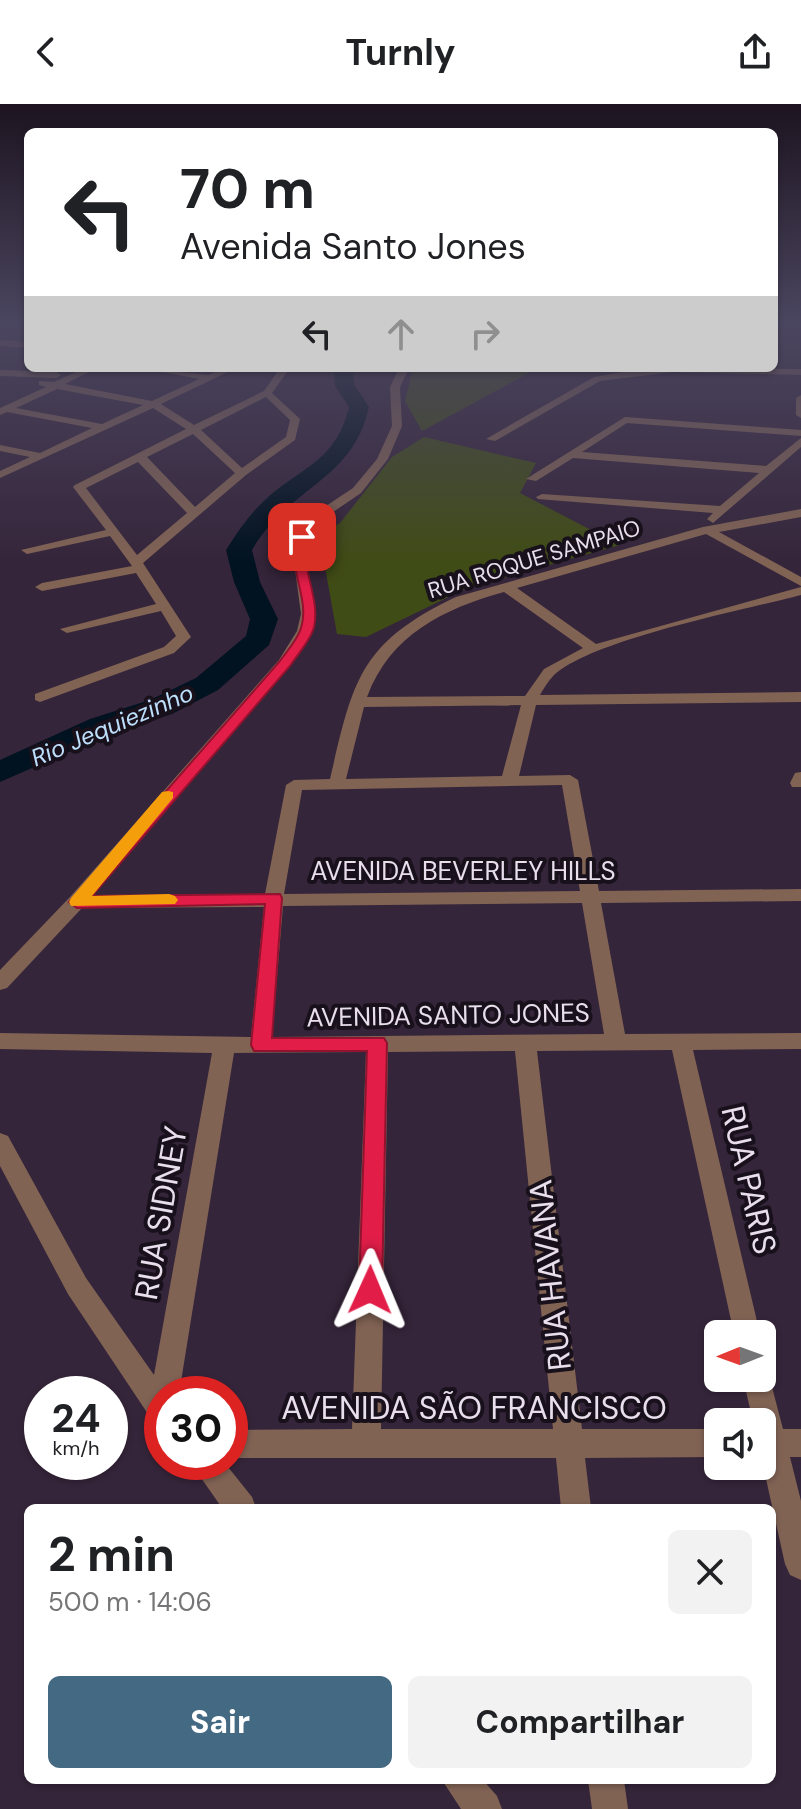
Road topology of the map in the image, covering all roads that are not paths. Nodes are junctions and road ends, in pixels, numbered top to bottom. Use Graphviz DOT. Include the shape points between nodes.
graph roads {
  1 [pos="154,404"];
  2 [pos="245,404"];
  3 [pos="278,404"];
  4 [pos="395,404"];
  5 [pos="554,404"];
  6 [pos="2,408"];
  7 [pos="102,427"];
  8 [pos="193,429"];
  9 [pos="801,433"];
  10 [pos="491,439"];
  11 [pos="801,441"];
  12 [pos="0,448"];
  13 [pos="570,454"];
  14 [pos="41,456"];
  15 [pos="140,457"];
  16 [pos="768,470"];
  17 [pos="242,473"];
  18 [pos="0,475"];
  19 [pos="532,479"];
  20 [pos="542,497"];
  21 [pos="722,510"];
  22 [pos="194,513"];
  23 [pos="801,513"];
  24 [pos="707,530"];
  25 [pos="114,532"];
  26 [pos="27,550"];
  27 [pos="138,565"];
  28 [pos="801,582"];
  29 [pos="42,587"];
  30 [pos="506,587"];
  31 [pos="801,591"];
  32 [pos="165,606"];
  33 [pos="67,629"];
  34 [pos="594,649"];
  35 [pos="40,697"];
  36 [pos="801,697"];
  37 [pos="531,698"];
  38 [pos="356,702"];
  39 [pos="509,781"];
  40 [pos="337,784"];
  41 [pos="801,895"];
  42 [pos="590,896"];
  43 [pos="274,898"];
  44 [pos="77,902"];
  45 [pos="0,983"];
  46 [pos="0,1041"];
  47 [pos="525,1041"];
  48 [pos="616,1041"];
  49 [pos="801,1041"];
  50 [pos="225,1043"];
  51 [pos="377,1043"];
  52 [pos="681,1043"];
  53 [pos="261,1045"];
  54 [pos="0,1143"];
  55 [pos="744,1320"];
  56 [pos="168,1376"];
  57 [pos="144,1384"];
  58 [pos="762,1392"];
  59 [pos="704,1443"];
  60 [pos="778,1443"];
  61 [pos="248,1444"];
  62 [pos="569,1444"];
  63 [pos="366,1445"];
  64 [pos="219,1480"];
  65 [pos="238,1504"];
  66 [pos="576,1504"];
  67 [pos="801,1564"];
  68 [pos="463,1784"];
  69 [pos="607,1784"];
  70 [pos="484,1809"];
  71 [pos="610,1809"];
  1 -- 7 [label="street"];
  1 -- 8 [label="street"];
  2 -- 8 [label="street"];
  3 -- 17 [label="street" via="295,419 291,438"];
  4 -- 44 [label="street" via="398,418 375,469 354,493 306,527 299,547 308,629 285,663"];
  5 -- 10 [label="street"];
  6 -- 7 [label="street"];
  7 -- 14 [label="street"];
  8 -- 15 [label="street"];
  8 -- 17 [label="street"];
  9 -- 13 [label="street" via="625,420"];
  11 -- 16 [label="street"];
  12 -- 14 [label="street"];
  13 -- 16 [label="street"];
  13 -- 19 [label="street"];
  14 -- 18 [label="street"];
  15 -- 22 [label="street"];
  15 -- 25 [label="street" via="79,487"];
  16 -- 21 [label="street"];
  17 -- 22 [label="street"];
  20 -- 21 [label="street"];
  21 -- 24 [label="street"];
  22 -- 27 [label="street"];
  23 -- 24 [label="street, RUA ROQUE SAMPAIO"];
  24 -- 28 [label="street"];
  24 -- 30 [label="street, RUA ROQUE SAMPAIO"];
  25 -- 26 [label="street"];
  25 -- 27 [label="street"];
  27 -- 29 [label="street"];
  27 -- 32 [label="street"];
  30 -- 34 [label="street"];
  30 -- 38 [label="street, RUA ROQUE SAMPAIO" via="427,614 399,633 372,666"];
  31 -- 34 [label="street"];
  32 -- 33 [label="street"];
  32 -- 35 [label="street" via="184,637 169,650"];
  34 -- 37 [label="street" via="549,670"];
  36 -- 37 [label="street"];
  37 -- 38 [label="street"];
  37 -- 39 [label="street"];
  38 -- 40 [label="street, RUA ROQUE SAMPAIO"];
  39 -- 40 [label="street"];
  39 -- 42 [label="street" via="570,780"];
  40 -- 43 [label="street" via="294,785"];
  41 -- 42 [label="street, AVENIDA BEVERLEY HILLS"];
  42 -- 43 [label="street, AVENIDA BEVERLEY HILLS"];
  42 -- 48 [label="street"];
  43 -- 44 [label="street, AVENIDA BEVERLEY HILLS"];
  43 -- 53 [label="street"];
  44 -- 45 [label="street"];
  46 -- 50 [label="street, AVENIDA SANTO JONES"];
  47 -- 48 [label="street, AVENIDA SANTO JONES"];
  47 -- 51 [label="street, AVENIDA SANTO JONES"];
  47 -- 62 [label="street, RUA HAVANA"];
  48 -- 52 [label="street, AVENIDA SANTO JONES"];
  49 -- 52 [label="street, AVENIDA SANTO JONES"];
  50 -- 53 [label="street, AVENIDA SANTO JONES"];
  50 -- 56 [label="street, RUA SIDNEY"];
  51 -- 53 [label="street, AVENIDA SANTO JONES"];
  51 -- 63 [label="street"];
  52 -- 55 [label="street, RUA PARIS"];
  54 -- 57 [label="street" via="77,1286"];
  58 -- 60 [label="street"];
  59 -- 62 [label="street, AVENIDA SÃO FRANCISCO"];
  60 -- 67 [label="street"];
  61 -- 63 [label="street, AVENIDA SÃO FRANCISCO"];
  62 -- 63 [label="street, AVENIDA SÃO FRANCISCO"];
  62 -- 66 [label="street, RUA HAVANA"];
  64 -- 65 [label="street"];
  68 -- 70 [label="street"];
  69 -- 71 [label="street"];
}
